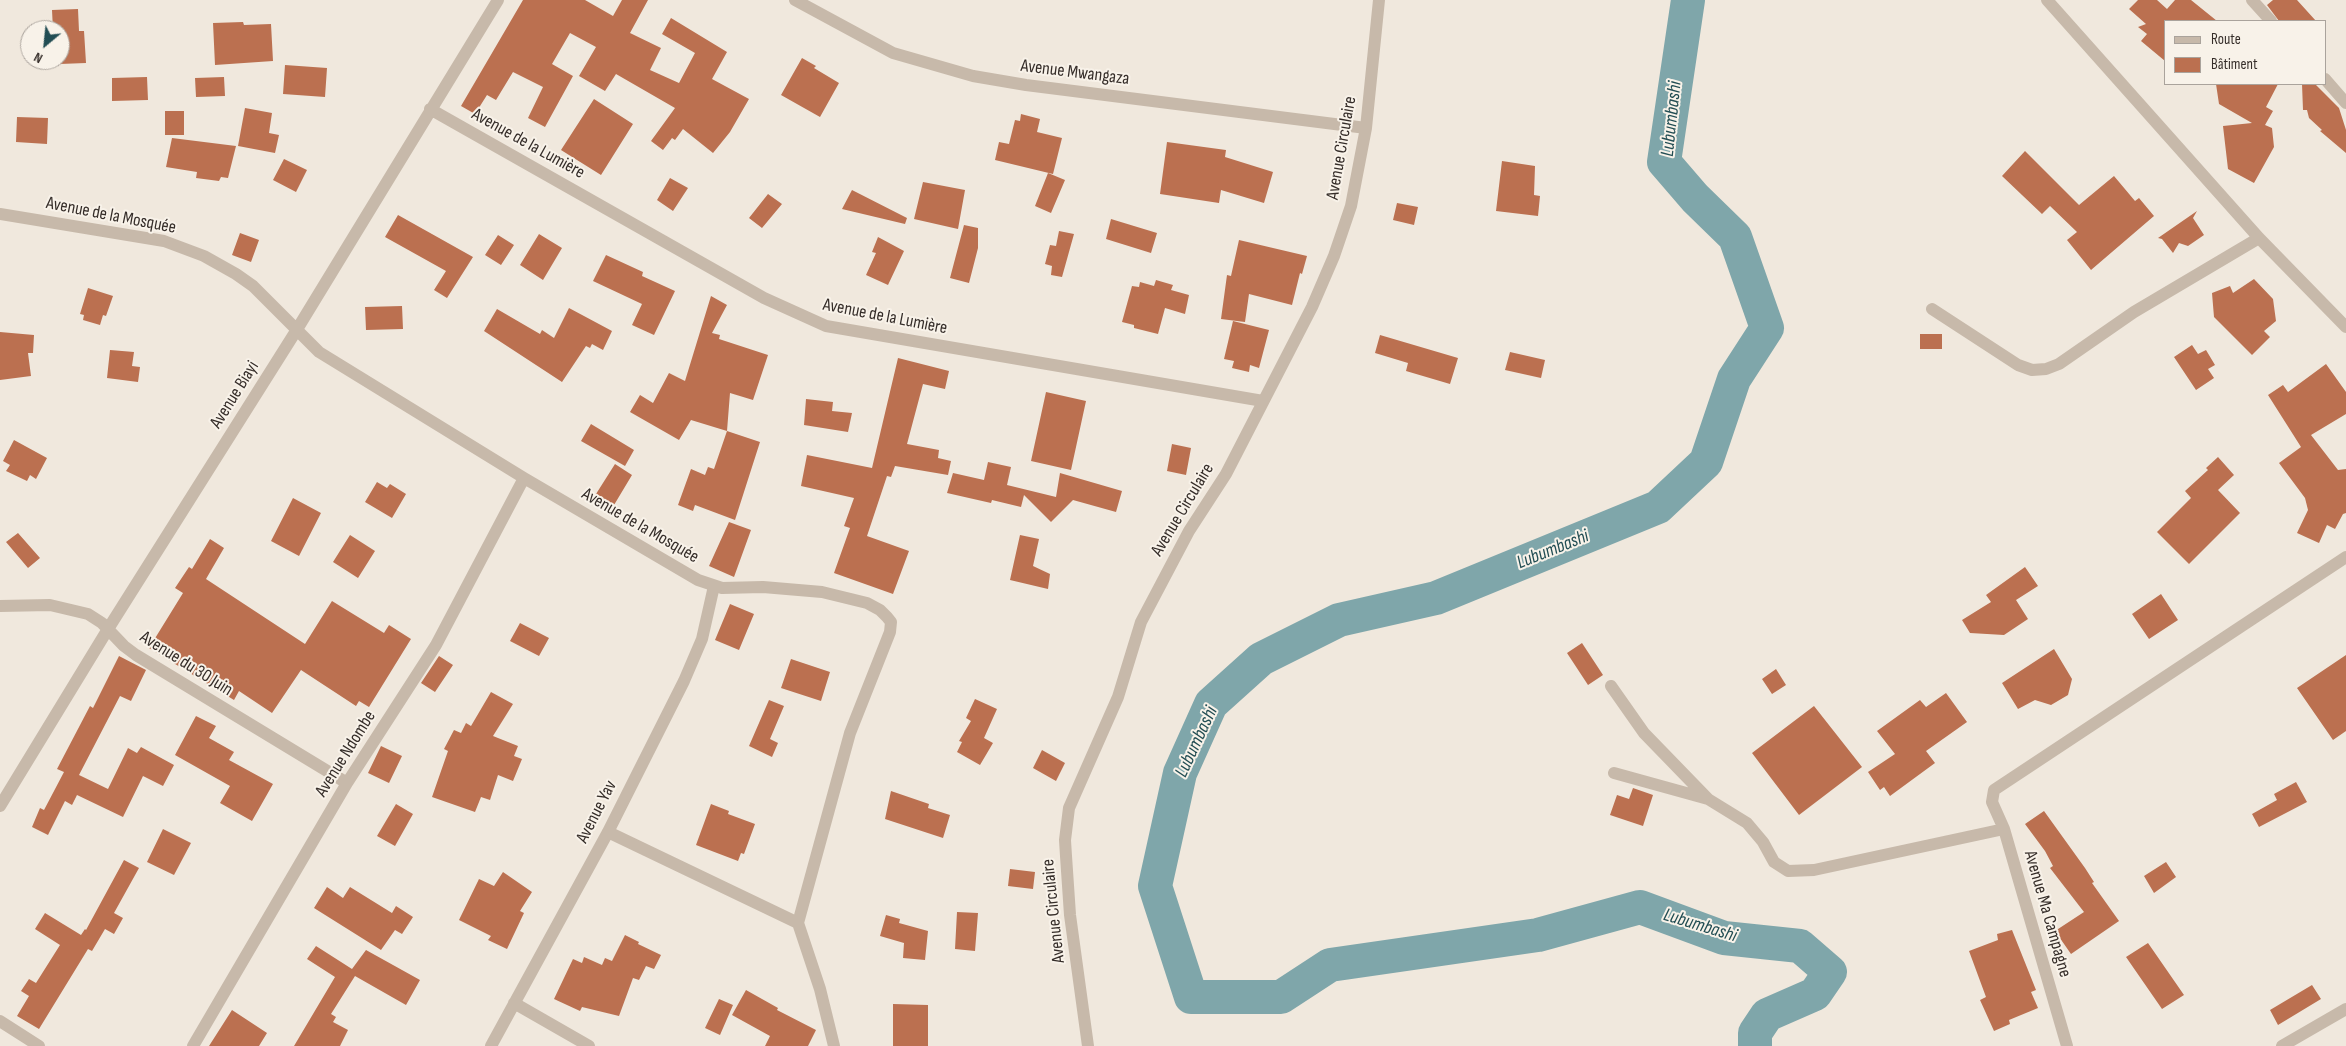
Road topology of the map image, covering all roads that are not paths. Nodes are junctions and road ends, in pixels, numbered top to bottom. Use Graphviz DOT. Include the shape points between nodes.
graph roads {
  1 [pos="498,0"];
  2 [pos="795,0"];
  3 [pos="1379,0"];
  4 [pos="2047,0"];
  5 [pos="2252,0"];
  6 [pos="2270,20"];
  7 [pos="2326,81"];
  8 [pos="2346,103"];
  9 [pos="430,109"];
  10 [pos="1366,128"];
  11 [pos="0,214"];
  12 [pos="2259,238"];
  13 [pos="1932,309"];
  14 [pos="2346,327"];
  15 [pos="296,331"];
  16 [pos="1263,401"];
  17 [pos="524,478"];
  18 [pos="2346,557"];
  19 [pos="714,586"];
  20 [pos="0,606"];
  21 [pos="108,629"];
  22 [pos="1611,686"];
  23 [pos="1614,773"];
  24 [pos="347,783"];
  25 [pos="1708,799"];
  26 [pos="0,806"];
  27 [pos="2004,829"];
  28 [pos="608,832"];
  29 [pos="798,923"];
  30 [pos="514,1003"];
  31 [pos="2346,1009"];
  32 [pos="0,1021"];
  33 [pos="39,1046"];
  34 [pos="193,1046"];
  35 [pos="491,1046"];
  36 [pos="589,1046"];
  37 [pos="834,1046"];
  38 [pos="1088,1046"];
  39 [pos="2067,1046"];
  40 [pos="2282,1046"];
  1 -- 9 [label="street, Avenue Biayi"];
  2 -- 10 [label="street, Avenue Mwangaza" via="894,53 973,76 1026,86"];
  3 -- 10 [label="street, Avenue Circulaire"];
  4 -- 12 [label="street"];
  5 -- 6 [label="street"];
  7 -- 8 [label="street"];
  9 -- 15 [label="street, Avenue Biayi"];
  9 -- 16 [label="street, Avenue de la Lumière" via="764,298 826,326"];
  10 -- 16 [label="street, Avenue Circulaire" via="1351,206 1334,256 1312,307"];
  11 -- 15 [label="street, Avenue de la Mosquée" via="164,241 204,256 253,286"];
  12 -- 13 [label="street" via="2134,312 2059,364 2046,369 2018,366"];
  12 -- 14 [label="street"];
  15 -- 17 [label="street, Avenue de la Mosquée" via="319,352"];
  15 -- 21 [label="street, Avenue Biayi"];
  16 -- 38 [label="street, Avenue Circulaire" via="1226,474 1189,531 1141,622 1118,697 1069,808 1064,840 1070,915"];
  17 -- 19 [label="street, Avenue de la Mosquée" via="698,580"];
  17 -- 24 [label="street, Avenue Ndombe" via="436,645"];
  18 -- 27 [label="street, Avenue Ma Campagne" via="1994,790 1992,802"];
  19 -- 28 [label="street, Avenue Yav" via="702,639 684,681"];
  19 -- 29 [label="street, Avenue de la Mosquée" via="822,592 867,603 880,610 891,622 887,642 850,733"];
  20 -- 21 [label="street, Avenue du 30 Juin" via="68,608 88,614"];
  21 -- 24 [label="street, Avenue du 30 Juin" via="136,655"];
  21 -- 26 [label="street, Avenue Biayi"];
  22 -- 25 [label="street" via="1644,733"];
  23 -- 25 [label="street"];
  24 -- 34 [label="street, Avenue Ndombe"];
  25 -- 27 [label="street" via="1747,823 1764,842 1774,862 1788,871 1799,872"];
  27 -- 39 [label="street, Avenue Ma Campagne"];
  28 -- 29 [label="street"];
  28 -- 30 [label="street, Avenue Yav"];
  29 -- 37 [label="street" via="820,989"];
  30 -- 35 [label="street, Avenue Yav"];
  30 -- 36 [label="street"];
  31 -- 40 [label="street"];
  32 -- 33 [label="street"];
}
